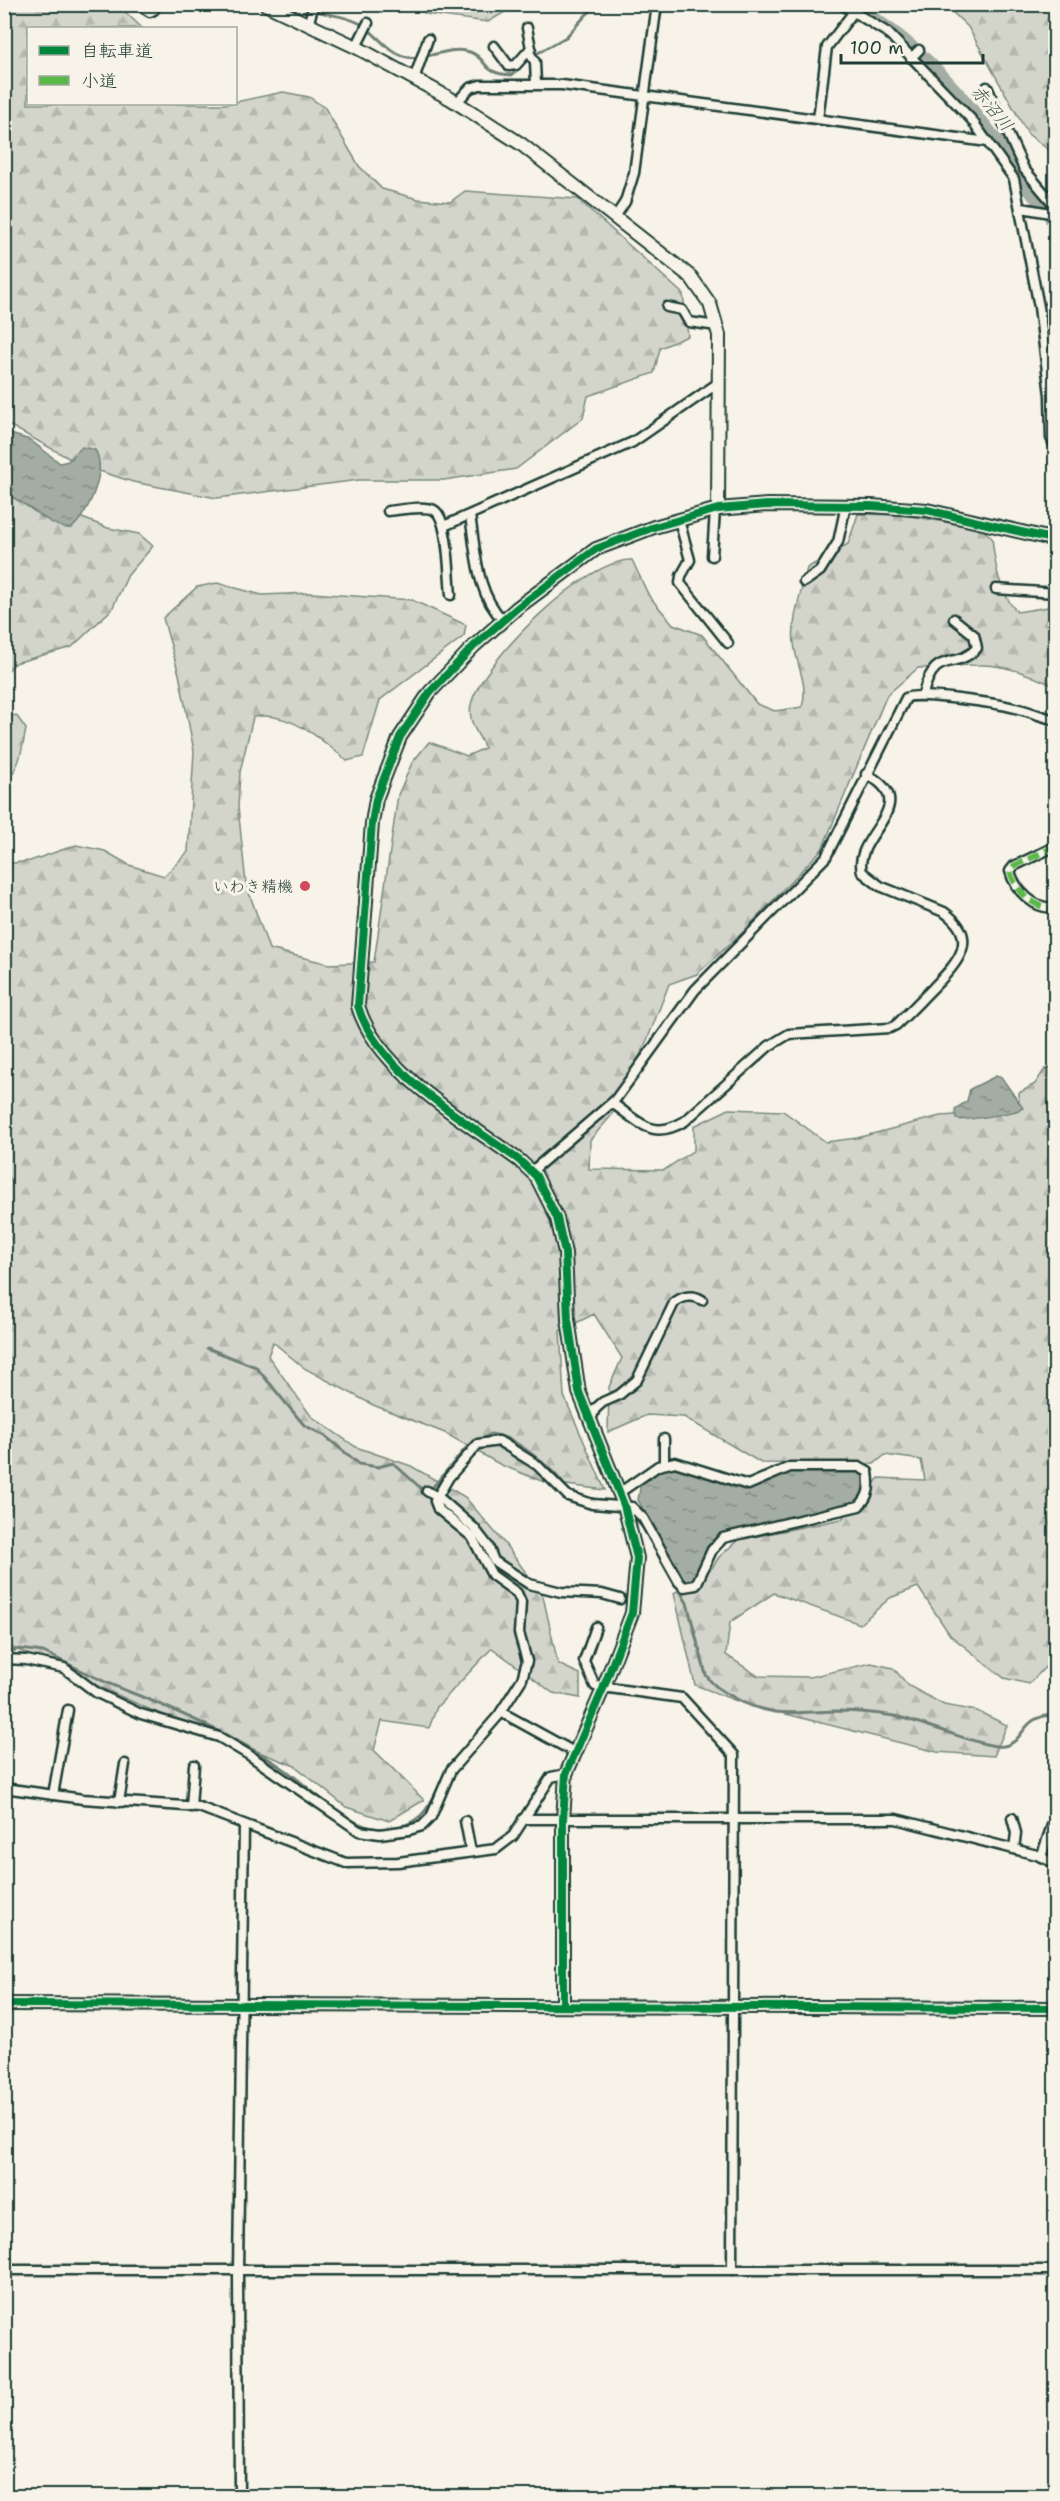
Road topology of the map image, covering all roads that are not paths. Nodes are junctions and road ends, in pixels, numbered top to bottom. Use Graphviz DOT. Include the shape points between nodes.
graph roads {
  1 [pos="137,4"];
  2 [pos="156,4"];
  3 [pos="265,4"];
  4 [pos="314,4"];
  5 [pos="657,4"];
  6 [pos="841,4"];
  7 [pos="852,14"];
  8 [pos="368,23"];
  9 [pos="308,25"];
  10 [pos="527,28"];
  11 [pos="428,39"];
  12 [pos="494,46"];
  13 [pos="356,47"];
  14 [pos="919,50"];
  15 [pos="529,52"];
  16 [pos="911,58"];
  17 [pos="414,79"];
  18 [pos="536,84"];
  19 [pos="987,87"];
  20 [pos="645,95"];
  21 [pos="456,103"];
  22 [pos="818,118"];
  23 [pos="988,142"];
  24 [pos="1024,169"];
  25 [pos="1011,175"];
  26 [pos="1022,208"];
  27 [pos="1054,212"];
  28 [pos="615,217"];
  29 [pos="667,306"];
  30 [pos="717,326"];
  31 [pos="718,383"];
  32 [pos="1056,448"];
  33 [pos="846,506"];
  34 [pos="716,509"];
  35 [pos="388,511"];
  36 [pos="470,516"];
  37 [pos="679,520"];
  38 [pos="444,526"];
  39 [pos="1056,540"];
  40 [pos="712,556"];
  41 [pos="804,582"];
  42 [pos="996,589"];
  43 [pos="1056,593"];
  44 [pos="451,595"];
  45 [pos="954,619"];
  46 [pos="503,620"];
  47 [pos="728,643"];
  48 [pos="923,694"];
  49 [pos="1056,720"];
  50 [pos="866,774"];
  51 [pos="1056,846"];
  52 [pos="1056,907"];
  53 [pos="612,1103"];
  54 [pos="532,1171"];
  55 [pos="702,1300"];
  56 [pos="591,1420"];
  57 [pos="664,1439"];
  58 [pos="664,1464"];
  59 [pos="427,1491"];
  60 [pos="436,1497"];
  61 [pos="622,1499"];
  62 [pos="620,1599"];
  63 [pos="596,1627"];
  64 [pos="4,1659"];
  65 [pos="603,1689"];
  66 [pos="68,1710"];
  67 [pos="501,1712"];
  68 [pos="574,1752"];
  69 [pos="125,1764"];
  70 [pos="194,1765"];
  71 [pos="566,1774"];
  72 [pos="4,1788"];
  73 [pos="53,1795"];
  74 [pos="119,1802"];
  75 [pos="191,1807"];
  76 [pos="1056,1814"];
  77 [pos="1012,1818"];
  78 [pos="524,1820"];
  79 [pos="563,1820"];
  80 [pos="733,1820"];
  81 [pos="465,1821"];
  82 [pos="244,1825"];
  83 [pos="1014,1849"];
  84 [pos="471,1852"];
  85 [pos="1041,1857"];
  86 [pos="1056,1864"];
  87 [pos="4,2004"];
  88 [pos="241,2006"];
  89 [pos="563,2006"];
  90 [pos="732,2007"];
  91 [pos="1056,2008"];
  92 [pos="4,2270"];
  93 [pos="238,2270"];
  94 [pos="732,2270"];
  95 [pos="1056,2270"];
  96 [pos="238,2496"];
  1 -- 2 [label="street" via="150,12"];
  3 -- 9 [label="street"];
  4 -- 9 [label="street"];
  5 -- 20 [label="street"];
  6 -- 7 [label="street"];
  7 -- 16 [label="street" via="888,33"];
  7 -- 22 [label="street" via="826,47"];
  8 -- 13 [label="street"];
  9 -- 13 [label="street"];
  10 -- 15 [label="street" via="532,46"];
  11 -- 17 [label="street"];
  12 -- 15 [label="street" via="512,66"];
  13 -- 17 [label="street"];
  14 -- 16 [label="street"];
  15 -- 18 [label="street" via="536,62"];
  16 -- 23 [label="street" via="971,119"];
  17 -- 21 [label="street"];
  18 -- 20 [label="street"];
  18 -- 21 [label="street" via="480,85 470,88"];
  19 -- 24 [label="street"];
  20 -- 22 [label="street"];
  20 -- 28 [label="street" via="631,184"];
  21 -- 28 [label="street" via="521,144"];
  22 -- 23 [label="street"];
  23 -- 25 [label="street"];
  24 -- 25 [label="street"];
  24 -- 27 [label="street"];
  25 -- 26 [label="street"];
  26 -- 27 [label="street"];
  26 -- 32 [label="street" via="1039,307 1051,438"];
  28 -- 30 [label="street" via="691,278 710,304"];
  29 -- 30 [label="street" via="682,310 689,322"];
  30 -- 31 [label="street"];
  31 -- 34 [label="street"];
  31 -- 36 [label="street" via="633,442"];
  33 -- 34 [label="street"];
  33 -- 39 [label="street" via="927,510"];
  33 -- 41 [label="street" via="838,542 819,571"];
  34 -- 37 [label="street"];
  34 -- 40 [label="street"];
  35 -- 38 [label="street" via="433,510"];
  36 -- 38 [label="street"];
  36 -- 46 [label="street" via="481,583 492,608"];
  37 -- 46 [label="street" via="596,549"];
  37 -- 47 [label="street" via="690,560 680,583"];
  38 -- 44 [label="street"];
  42 -- 43 [label="street"];
  45 -- 48 [label="street" via="974,635 977,648 937,665 928,676"];
  46 -- 54 [label="street" via="430,692 404,729 390,759 372,823 358,1006 370,1036 410,1080"];
  48 -- 49 [label="street" via="1006,706"];
  48 -- 50 [label="street" via="910,695 902,702"];
  50 -- 53 [label="street" via="825,857 695,990"];
  50 -- 53 [label="street" via="882,784 890,798 886,814 863,856 862,872 880,886 952,918 963,941 954,966 890,1028 804,1032 781,1038 673,1129 653,1130"];
  51 -- 52 [label="street" via="1014,866 1010,872 1014,883 1037,906"];
  53 -- 54 [label="street"];
  54 -- 56 [label="street" via="552,1207 566,1253 573,1364"];
  55 -- 56 [label="street" via="687,1297 674,1303 637,1380 603,1402"];
  56 -- 61 [label="street"];
  57 -- 58 [label="street"];
  58 -- 61 [label="street"];
  58 -- 61 [label="street" via="686,1464 748,1485 790,1467 859,1467 868,1472 869,1492 859,1506 723,1538 712,1550 696,1585 690,1588 679,1582 643,1518"];
  59 -- 60 [label="street"];
  60 -- 61 [label="street" via="472,1449 492,1440 537,1465 568,1496 611,1507"];
  60 -- 62 [label="street" via="474,1528 494,1562 529,1584"];
  60 -- 67 [label="street" via="438,1509 472,1537 492,1575 518,1593 521,1602 519,1633 527,1661 522,1679"];
  61 -- 65 [label="street" via="637,1558 633,1613"];
  63 -- 65 [label="street" via="584,1661 595,1686"];
  64 -- 67 [label="street" via="64,1668 97,1693 141,1714 219,1737 348,1826 380,1834 422,1826 432,1817 451,1770"];
  65 -- 68 [label="street"];
  65 -- 80 [label="street" via="676,1697 687,1702 733,1753"];
  66 -- 73 [label="street"];
  67 -- 68 [label="street"];
  68 -- 71 [label="street"];
  69 -- 74 [label="street"];
  70 -- 75 [label="street"];
  71 -- 78 [label="street" via="551,1777"];
  71 -- 79 [label="street"];
  72 -- 73 [label="street"];
  73 -- 74 [label="street"];
  74 -- 75 [label="street"];
  75 -- 82 [label="street"];
  76 -- 85 [label="street"];
  77 -- 83 [label="street" via="1016,1833"];
  78 -- 79 [label="street"];
  78 -- 84 [label="street" via="506,1843"];
  79 -- 80 [label="street"];
  79 -- 89 [label="street"];
  80 -- 83 [label="street" via="896,1819"];
  80 -- 90 [label="street"];
  81 -- 84 [label="street"];
  82 -- 84 [label="street" via="346,1863 399,1862"];
  82 -- 88 [label="street"];
  83 -- 85 [label="street"];
  85 -- 86 [label="street"];
  87 -- 88 [label="street"];
  88 -- 89 [label="street"];
  88 -- 93 [label="street"];
  89 -- 90 [label="street"];
  90 -- 91 [label="street"];
  90 -- 94 [label="street"];
  92 -- 93 [label="street"];
  93 -- 94 [label="street"];
  93 -- 96 [label="street"];
  94 -- 95 [label="street"];
}
